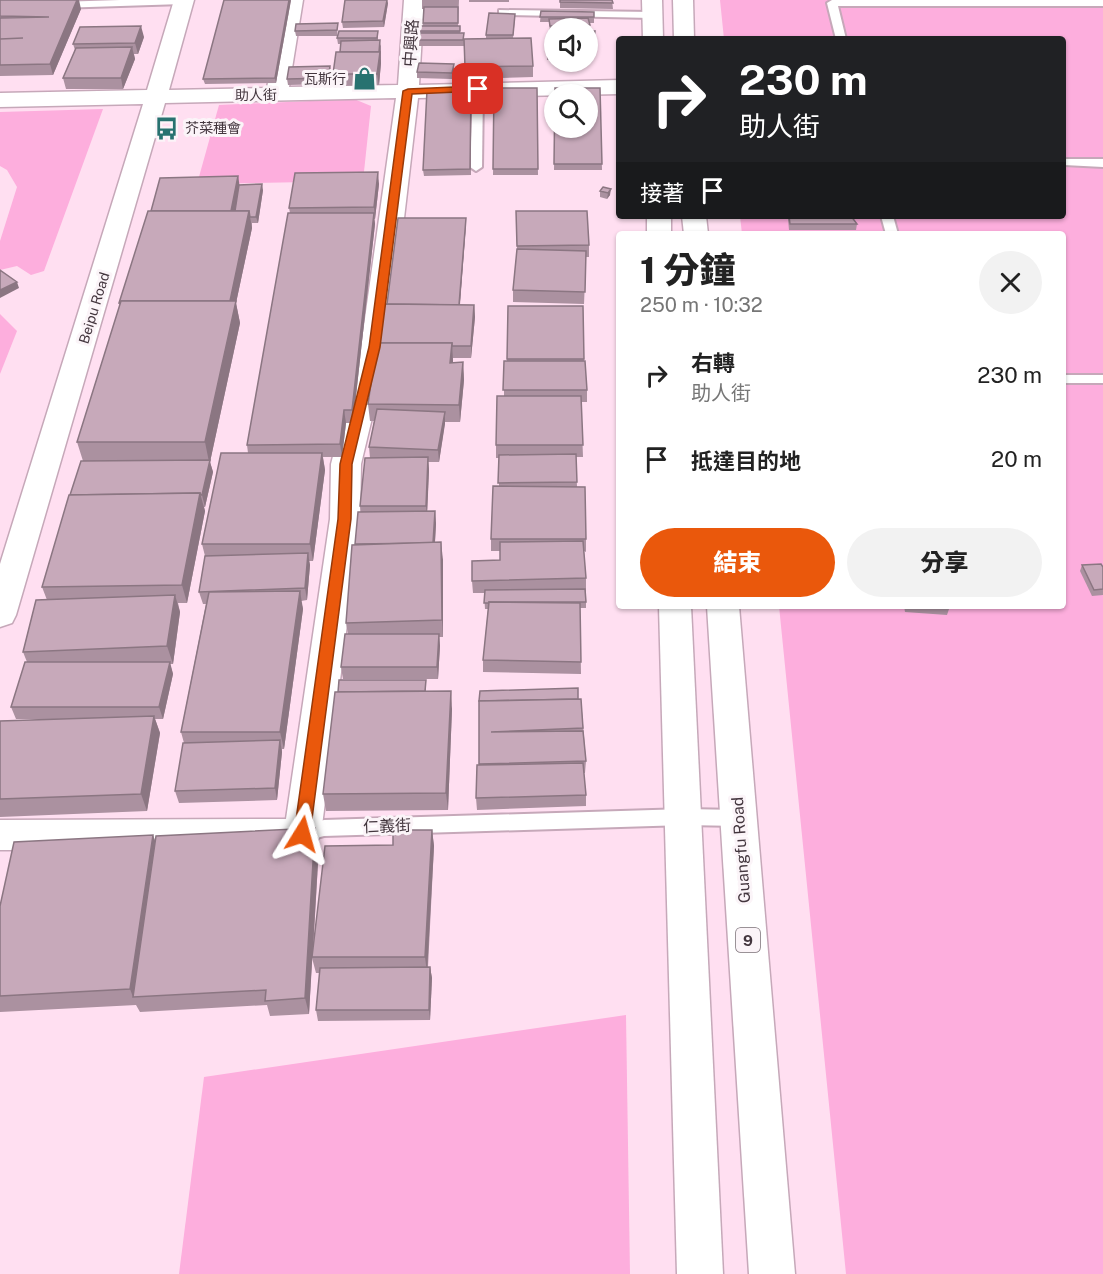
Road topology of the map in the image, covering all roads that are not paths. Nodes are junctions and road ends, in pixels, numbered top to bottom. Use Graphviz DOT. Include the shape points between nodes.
graph roads {
  1 [pos="293,0"];
  2 [pos="414,0"];
  3 [pos="683,0"];
  4 [pos="184,1"];
  5 [pos="1103,3"];
  6 [pos="44,5"];
  7 [pos="652,8"];
  8 [pos="503,12"];
  9 [pos="653,36"];
  10 [pos="684,36"];
  11 [pos="840,36"];
  12 [pos="616,87"];
  13 [pos="478,89"];
  14 [pos="408,91"];
  15 [pos="277,95"];
  16 [pos="156,97"];
  17 [pos="0,100"];
  18 [pos="1066,162"];
  19 [pos="1103,163"];
  20 [pos="476,167"];
  21 [pos="1066,379"];
  22 [pos="1103,379"];
  23 [pos="675,609"];
  24 [pos="723,609"];
  25 [pos="0,615"];
  26 [pos="685,817"];
  27 [pos="739,818"];
  28 [pos="302,834"];
  29 [pos="0,836"];
  30 [pos="700,1274"];
  31 [pos="772,1274"];
  1 -- 15 [label="street"];
  2 -- 14 [label="street, 中興路"];
  3 -- 10 [label="street"];
  4 -- 6 [label="lane"];
  4 -- 16 [label="street, Beipu Road"];
  5 -- 11 [label="lane" via="832,3"];
  7 -- 8 [label="lane"];
  7 -- 9 [label="street"];
  12 -- 13 [label="street, 助人街" via="529,94"];
  13 -- 14 [label="street, 助人街"];
  13 -- 20 [label="lane"];
  14 -- 15 [label="street, 助人街"];
  14 -- 28 [label="street, 中興路" via="375,347 346,464 345,519"];
  15 -- 16 [label="street, 助人街"];
  16 -- 17 [label="street, 助人街"];
  16 -- 25 [label="street, Beipu Road"];
  18 -- 19 [label="lane"];
  21 -- 22 [label="lane"];
  23 -- 26 [label="street"];
  24 -- 27 [label="street, Guangfu Road / 9"];
  26 -- 27 [label="lane, 仁義街"];
  26 -- 28 [label="lane, 仁義街" via="324,828"];
  26 -- 30 [label="street"];
  27 -- 31 [label="street, Guangfu Road / 9"];
  28 -- 29 [label="street, 仁義街"];
}
